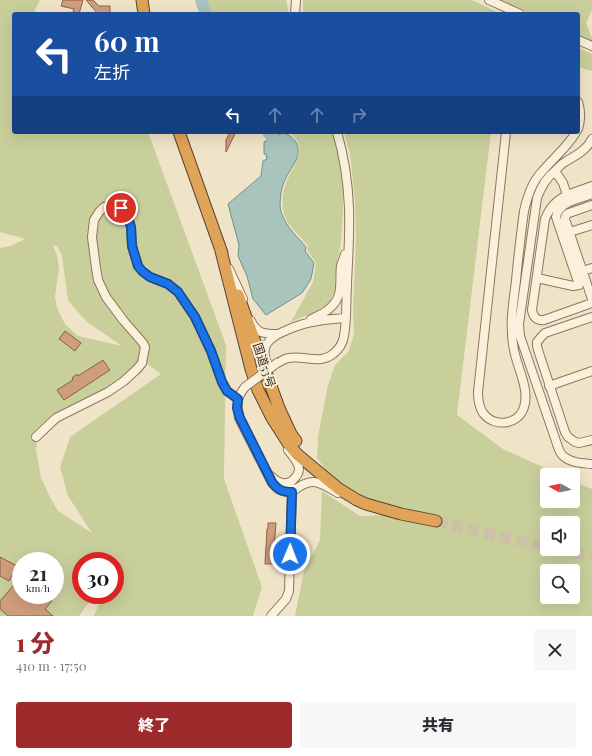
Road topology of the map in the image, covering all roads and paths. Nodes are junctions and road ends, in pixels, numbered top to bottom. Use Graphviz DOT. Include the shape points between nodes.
graph roads {
  1 [pos="142,0"];
  2 [pos="296,0"];
  3 [pos="489,0"];
  4 [pos="144,12"];
  5 [pos="295,12"];
  6 [pos="516,12"];
  7 [pos="580,41"];
  8 [pos="592,46"];
  9 [pos="580,110"];
  10 [pos="580,121"];
  11 [pos="180,134"];
  12 [pos="338,134"];
  13 [pos="506,134"];
  14 [pos="575,134"];
  15 [pos="592,138"];
  16 [pos="555,170"];
  17 [pos="592,186"];
  18 [pos="567,194"];
  19 [pos="592,194"];
  20 [pos="592,205"];
  21 [pos="592,225"];
  22 [pos="570,232"];
  23 [pos="349,244"];
  24 [pos="220,247"];
  25 [pos="228,268"];
  26 [pos="592,268"];
  27 [pos="583,271"];
  28 [pos="516,274"];
  29 [pos="525,275"];
  30 [pos="537,278"];
  31 [pos="592,299"];
  32 [pos="592,303"];
  33 [pos="592,317"];
  34 [pos="346,318"];
  35 [pos="298,326"];
  36 [pos="278,334"];
  37 [pos="246,353"];
  38 [pos="592,371"];
  39 [pos="549,386"];
  40 [pos="238,399"];
  41 [pos="291,434"];
  42 [pos="36,437"];
  43 [pos="592,440"];
  44 [pos="592,464"];
  45 [pos="266,471"];
  46 [pos="320,473"];
  47 [pos="290,482"];
  48 [pos="292,492"];
  49 [pos="357,500"];
  50 [pos="436,522"];
  51 [pos="271,616"];
  1 -- 4 [label="highway"];
  2 -- 5 [label="street"];
  3 -- 6 [label="street"];
  7 -- 8 [label="street"];
  9 -- 10 [label="street"];
  11 -- 24 [label="highway, 国道53号"];
  12 -- 23 [label="street" via="346,172"];
  13 -- 28 [label="street" via="478,392 482,412 498,423 517,418 525,406 526,399 511,330"];
  14 -- 28 [label="street" via="539,174 530,190 524,211"];
  15 -- 16 [label="street" via="585,149"];
  16 -- 18 [label="street"];
  16 -- 29 [label="street" via="549,175 537,198"];
  17 -- 18 [label="street"];
  18 -- 30 [label="street" via="552,205 545,219"];
  19 -- 30 [label="street" via="565,204 556,217 579,285"];
  20 -- 22 [label="street" via="566,214 565,219"];
  21 -- 22 [label="street"];
  22 -- 27 [label="street"];
  23 -- 34 [label="street"];
  23 -- 35 [label="street" via="342,266 337,299 331,308"];
  24 -- 25 [label="highway, 国道53号"];
  24 -- 37 [label="highway, 国道53号"];
  25 -- 36 [label="street" via="256,330 263,334"];
  25 -- 41 [label="highway, 国道53号" via="269,382"];
  26 -- 27 [label="street"];
  27 -- 31 [label="street"];
  28 -- 29 [label="street"];
  29 -- 44 [label="street" via="519,330 558,447 563,456 570,460"];
  30 -- 32 [label="street" via="532,310 534,318 544,320"];
  33 -- 39 [label="street" via="545,333 539,339 537,346"];
  34 -- 35 [label="street"];
  34 -- 40 [label="street, bridge" via="344,337 334,353 326,358 293,358 277,363 245,387"];
  35 -- 36 [label="street"];
  36 -- 41 [label="street" via="264,349"];
  37 -- 46 [label="highway, 国道53号" via="258,390 272,418 290,446"];
  37 -- 47 [label="street" via="248,374 255,395 266,417 298,465 296,477"];
  38 -- 39 [label="street"];
  39 -- 43 [label="street" via="568,436 579,443"];
  40 -- 42 [label="street" via="227,391 195,317 178,292 168,284 150,277 138,266 126,212 115,205 110,205 104,207 94,220 92,238 98,280 106,297 143,343 145,348 142,363 124,381 108,392 56,418"];
  40 -- 45 [label="street" via="240,418"];
  41 -- 46 [label="highway, 国道53号"];
  45 -- 47 [label="street" via="276,482"];
  45 -- 48 [label="street" via="277,488 284,492"];
  46 -- 49 [label="highway, 国道53号"];
  47 -- 48 [label="street"];
  48 -- 49 [label="street" via="300,486 316,482 350,501"];
  48 -- 51 [label="street" via="289,591 286,599"];
  49 -- 50 [label="highway, 国道53号"];
}
